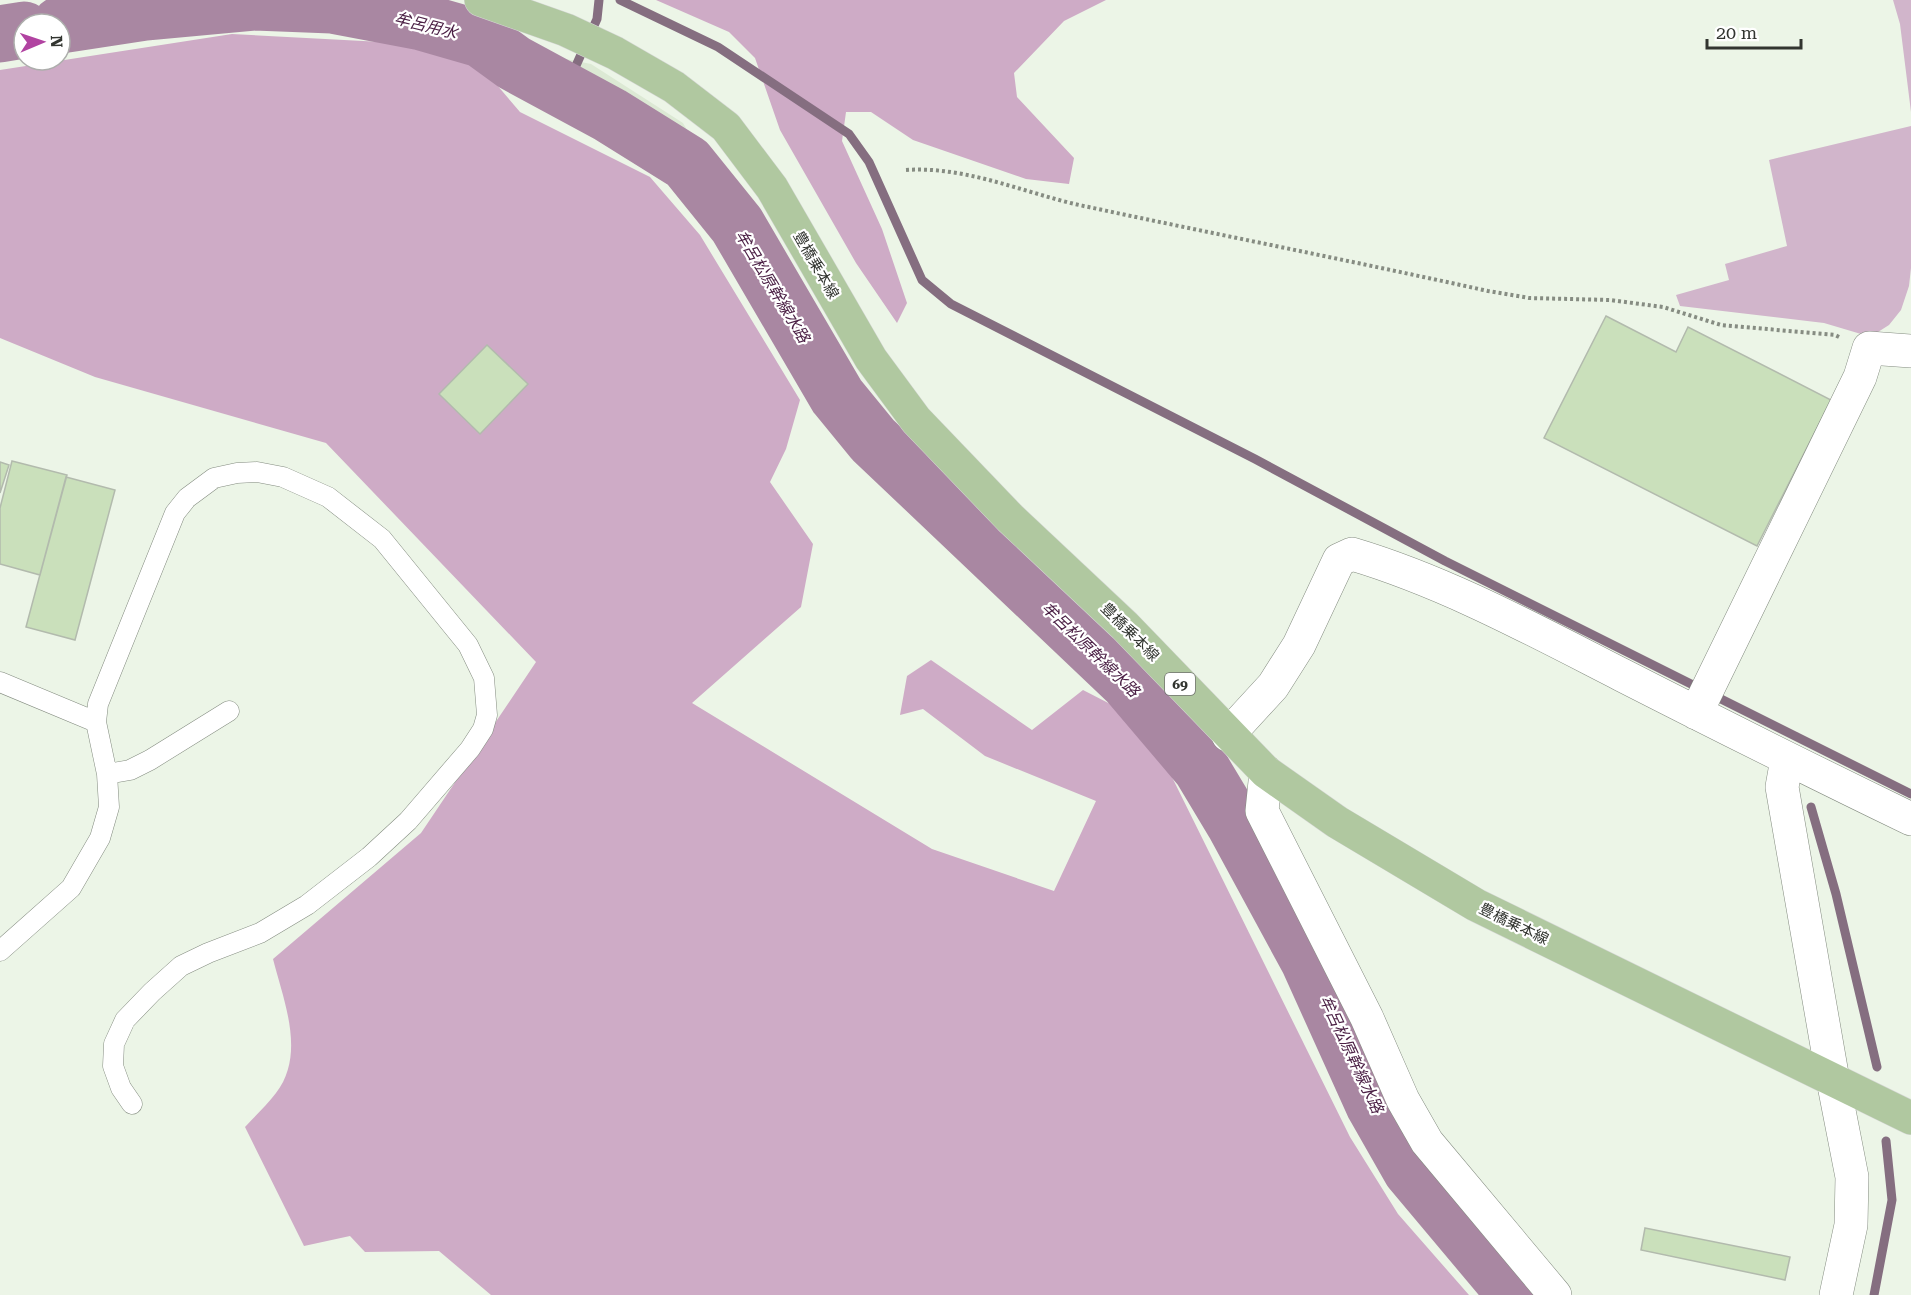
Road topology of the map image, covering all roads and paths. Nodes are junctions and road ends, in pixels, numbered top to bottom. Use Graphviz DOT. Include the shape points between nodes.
graph roads {
  1 [pos="481,0"];
  2 [pos="906,170"];
  3 [pos="1869,348"];
  4 [pos="1911,351"];
  5 [pos="0,682"];
  6 [pos="1698,709"];
  7 [pos="229,711"];
  8 [pos="96,722"];
  9 [pos="1228,735"];
  10 [pos="1786,759"];
  11 [pos="1266,772"];
  12 [pos="107,774"];
  13 [pos="1911,819"];
  14 [pos="0,951"];
  15 [pos="1833,1080"];
  16 [pos="132,1104"];
  17 [pos="1911,1118"];
  18 [pos="1555,1295"];
  19 [pos="1836,1295"];
  1 -- 9 [label="main road, 豊橋乗本線 / 69" via="566,30 615,53 674,87 726,127 772,188 870,359 915,420 1010,518 1125,626"];
  2 -- 3 [label="path" via="970,176 1073,204 1488,291 1529,298 1610,300 1663,307 1721,325 1834,335"];
  3 -- 4 [label="street"];
  3 -- 6 [label="street" via="1860,377"];
  5 -- 8 [label="lane"];
  6 -- 9 [label="street" via="1492,609 1352,554 1339,560 1299,645 1273,686"];
  6 -- 10 [label="street"];
  7 -- 12 [label="lane" via="150,760 130,770"];
  8 -- 12 [label="lane"];
  8 -- 16 [label="lane" via="98,704 114,660 175,513 187,498 214,478 237,473 283,477 328,497 382,540 468,645 484,678 486,695 483,729 470,749 384,843 307,905 260,933 181,966 125,1020 114,1044 113,1066"];
  9 -- 11 [label="main road, 豊橋乗本線 / 69"];
  10 -- 13 [label="street"];
  10 -- 15 [label="street" via="1782,787"];
  11 -- 15 [label="main road, 豊橋乗本線 / 69" via="1337,822 1476,905"];
  11 -- 18 [label="street" via="1262,811 1367,1018 1403,1100 1427,1142"];
  12 -- 14 [label="lane" via="108,807 100,838 70,888"];
  15 -- 17 [label="main road, 豊橋乗本線 / 69"];
  15 -- 19 [label="street" via="1852,1177 1851,1225"];
}
